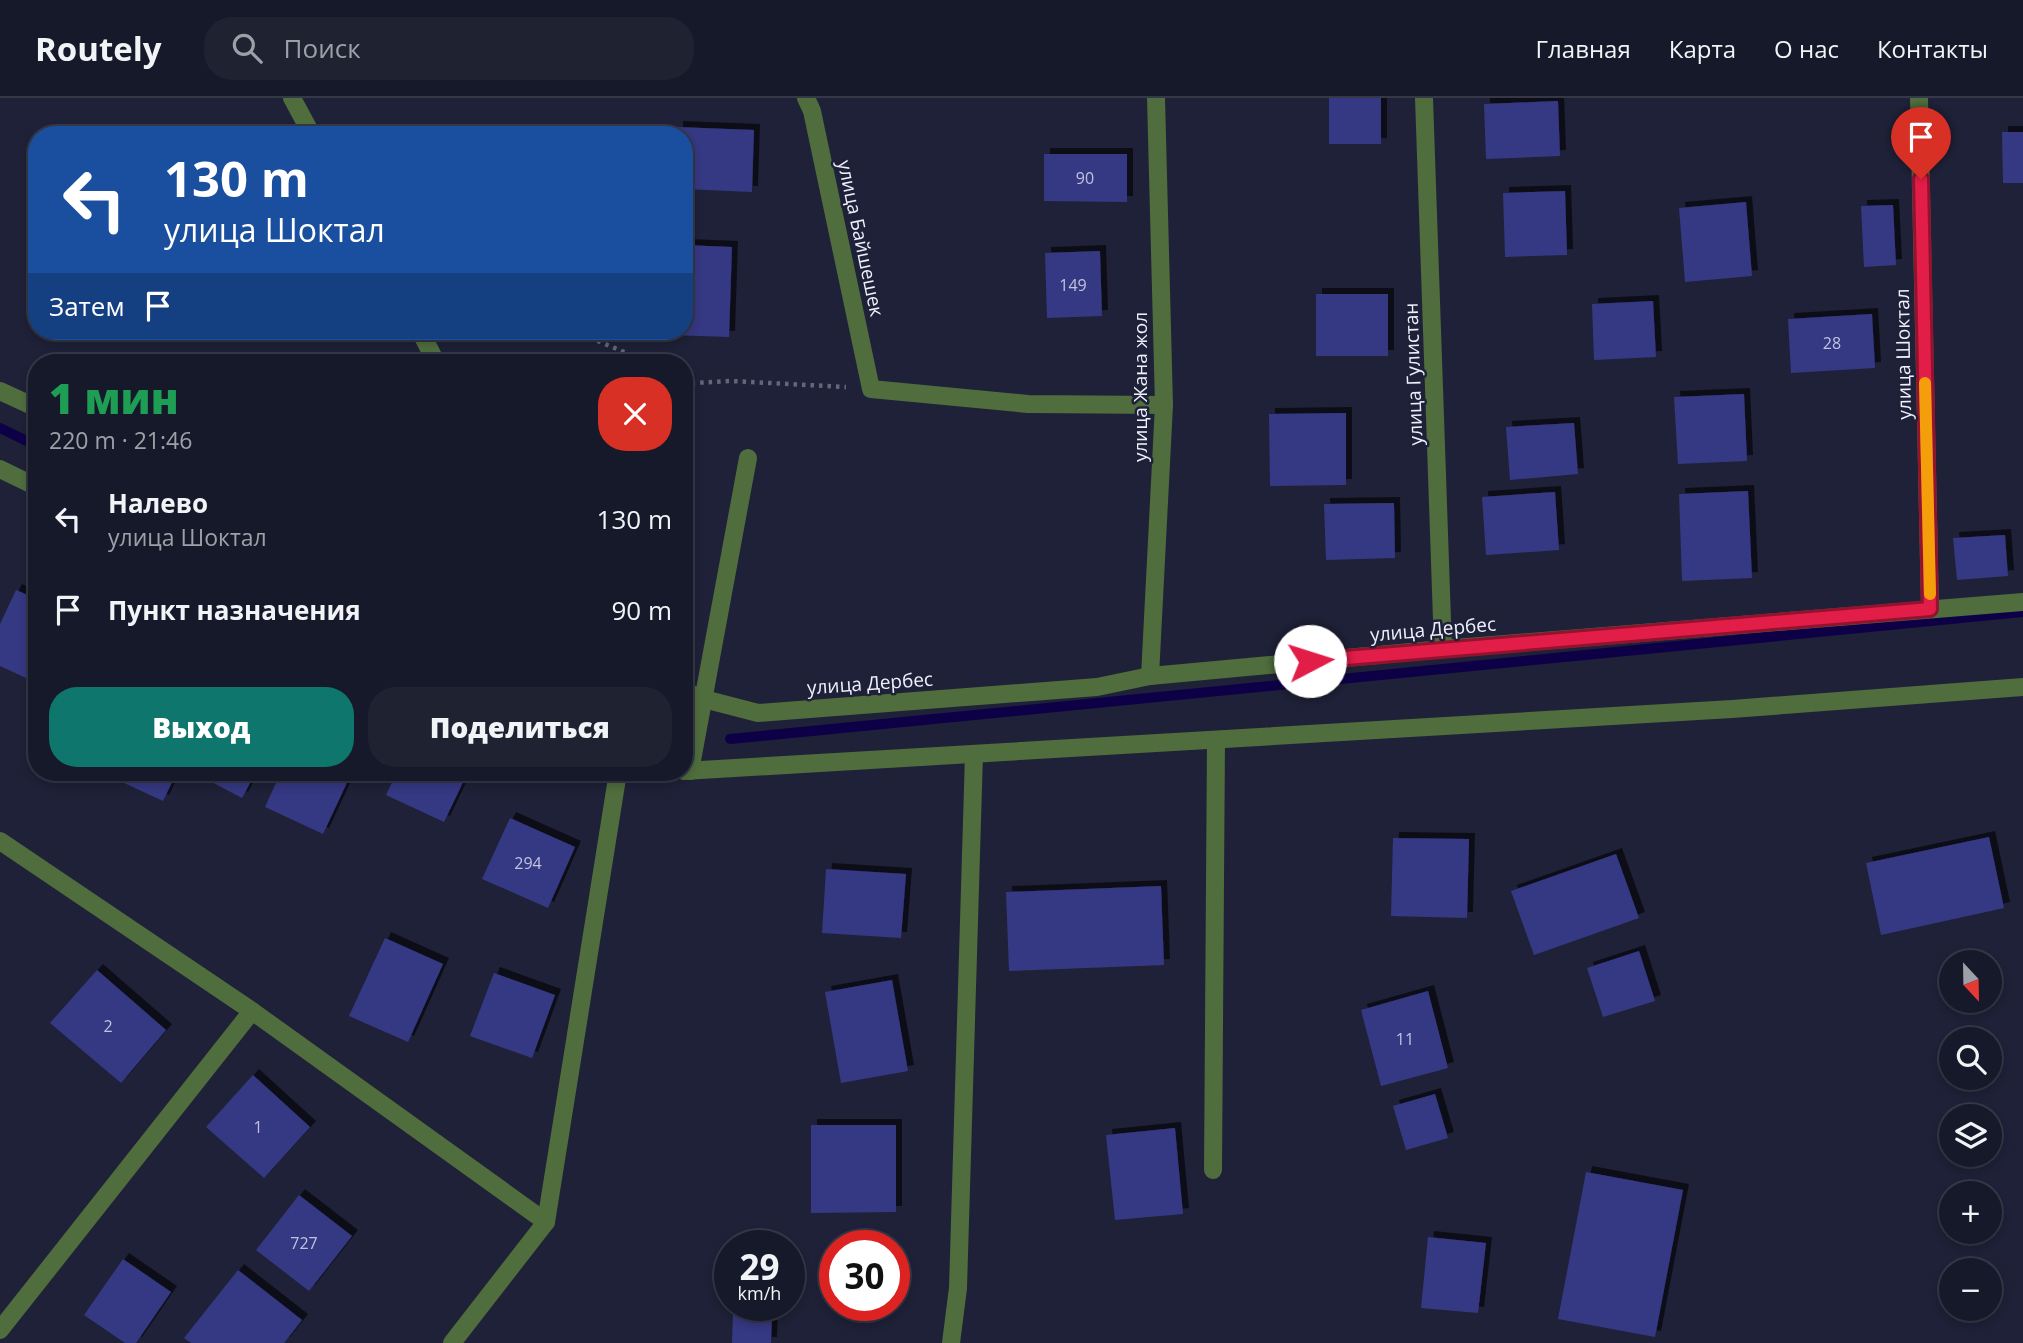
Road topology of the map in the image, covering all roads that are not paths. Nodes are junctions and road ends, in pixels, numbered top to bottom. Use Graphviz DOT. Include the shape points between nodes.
graph roads {
  1 [pos="292,98"];
  2 [pos="806,98"];
  3 [pos="1156,98"];
  4 [pos="1424,98"];
  5 [pos="1919,98"];
  6 [pos="307,126"];
  7 [pos="0,391"];
  8 [pos="28,404"];
  9 [pos="1164,405"];
  10 [pos="748,458"];
  11 [pos="0,470"];
  12 [pos="28,483"];
  13 [pos="2023,602"];
  14 [pos="1930,609"];
  15 [pos="1443,649"];
  16 [pos="1150,676"];
  17 [pos="2023,687"];
  18 [pos="693,695"];
  19 [pos="704,699"];
  20 [pos="1216,740"];
  21 [pos="693,746"];
  22 [pos="974,754"];
  23 [pos="693,771"];
  24 [pos="617,781"];
  25 [pos="0,841"];
  26 [pos="252,1011"];
  27 [pos="1213,1170"];
  28 [pos="546,1222"];
  29 [pos="0,1330"];
  30 [pos="452,1343"];
  31 [pos="951,1343"];
  1 -- 6 [label="street"];
  2 -- 9 [label="street, улица Байшешек" via="871,388 1028,404"];
  3 -- 9 [label="street, улица Жана жол"];
  4 -- 15 [label="street, улица Гулистан"];
  5 -- 14 [label="street, улица Шоктал"];
  7 -- 8 [label="street"];
  9 -- 16 [label="street, улица Жана жол"];
  10 -- 19 [label="street"];
  11 -- 12 [label="street"];
  13 -- 14 [label="street, улица Дербес"];
  14 -- 15 [label="street, улица Дербес"];
  15 -- 16 [label="street, улица Дербес"];
  16 -- 19 [label="street, улица Дербес" via="1097,687 758,713"];
  17 -- 20 [label="street"];
  18 -- 19 [label="street, улица Дербес"];
  19 -- 21 [label="street"];
  20 -- 22 [label="street"];
  20 -- 27 [label="street"];
  22 -- 23 [label="street"];
  22 -- 31 [label="street" via="957,1288"];
  24 -- 28 [label="street"];
  25 -- 26 [label="street"];
  26 -- 28 [label="street"];
  26 -- 29 [label="street"];
  28 -- 30 [label="street"];
}
